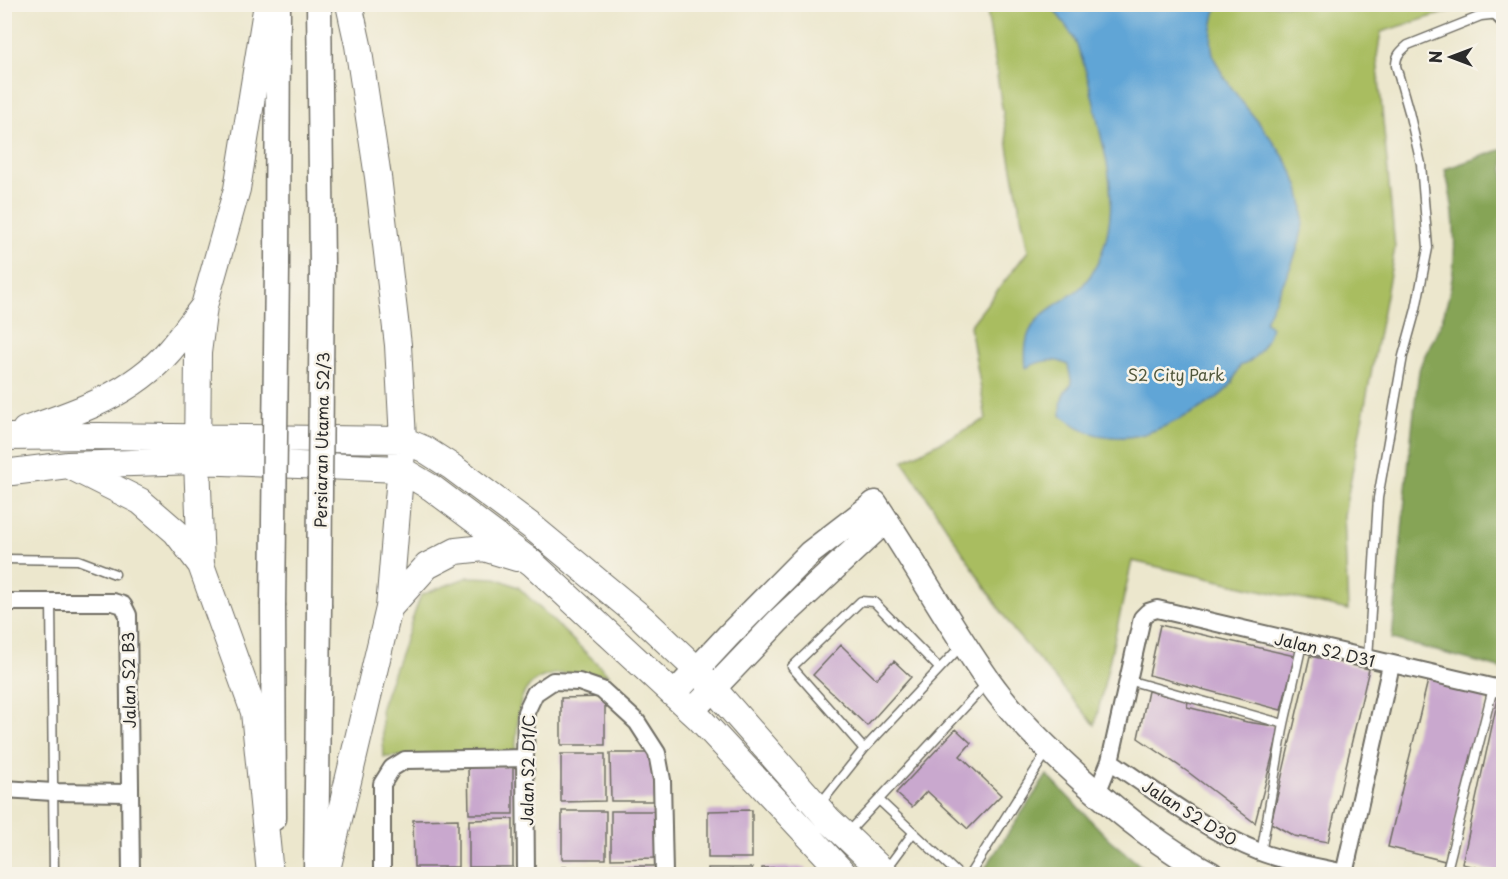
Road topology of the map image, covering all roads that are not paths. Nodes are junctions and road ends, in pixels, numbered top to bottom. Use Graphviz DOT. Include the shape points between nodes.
graph roads {
  1 [pos="267,4"];
  2 [pos="278,4"];
  3 [pos="319,4"];
  4 [pos="349,4"];
  5 [pos="1501,12"];
  6 [pos="204,306"];
  7 [pos="4,437"];
  8 [pos="403,440"];
  9 [pos="197,449"];
  10 [pos="68,465"];
  11 [pos="400,470"];
  12 [pos="7,475"];
  13 [pos="881,511"];
  14 [pos="4,559"];
  15 [pos="532,563"];
  16 [pos="201,564"];
  17 [pos="115,574"];
  18 [pos="51,601"];
  19 [pos="4,602"];
  20 [pos="389,608"];
  21 [pos="964,644"];
  22 [pos="1302,644"];
  23 [pos="1368,659"];
  24 [pos="1391,664"];
  25 [pos="939,668"];
  26 [pos="696,669"];
  27 [pos="1128,680"];
  28 [pos="989,681"];
  29 [pos="713,689"];
  30 [pos="1498,689"];
  31 [pos="683,703"];
  32 [pos="1284,724"];
  33 [pos="864,749"];
  34 [pos="1048,749"];
  35 [pos="525,758"];
  36 [pos="1110,761"];
  37 [pos="4,789"];
  38 [pos="53,792"];
  39 [pos="130,792"];
  40 [pos="1097,793"];
  41 [pos="879,800"];
  42 [pos="818,806"];
  43 [pos="913,833"];
  44 [pos="844,836"];
  45 [pos="1261,853"];
  46 [pos="885,873"];
  47 [pos="54,874"];
  48 [pos="131,874"];
  49 [pos="272,874"];
  50 [pos="316,874"];
  51 [pos="326,874"];
  52 [pos="382,874"];
  53 [pos="526,874"];
  54 [pos="664,874"];
  55 [pos="844,874"];
  56 [pos="958,874"];
  57 [pos="970,874"];
  58 [pos="1211,874"];
  59 [pos="1346,874"];
  60 [pos="1446,874"];
  1 -- 6 [label="main road" via="237,189"];
  2 -- 49 [label="main road, bridge"];
  3 -- 50 [label="main road, Persiaran Utama S2/3, bridge" via="322,266"];
  4 -- 8 [label="main road" via="378,177 398,345"];
  5 -- 23 [label="lane" via="1480,16 1408,45 1396,59 1420,164 1428,248 1403,356 1378,498"];
  6 -- 7 [label="main road" via="169,352 131,385 87,408"];
  6 -- 9 [label="main road" via="198,353"];
  7 -- 9 [label="main road"];
  8 -- 9 [label="main road"];
  8 -- 11 [label="main road"];
  8 -- 26 [label="main road" via="424,448 531,526 642,618"];
  9 -- 10 [label="main road"];
  9 -- 11 [label="main road"];
  9 -- 16 [label="main road"];
  10 -- 12 [label="main road"];
  10 -- 16 [label="main road" via="140,501 176,532"];
  11 -- 15 [label="main road" via="432,488"];
  11 -- 20 [label="main road"];
  13 -- 21 [label="main road"];
  13 -- 26 [label="main road" via="810,553"];
  13 -- 29 [label="main road"];
  14 -- 17 [label="lane" via="78,560"];
  15 -- 20 [label="main road" via="484,548 456,551 427,566"];
  15 -- 31 [label="main road"];
  16 -- 49 [label="main road" via="254,712"];
  18 -- 19 [label="street, Jalan S2 B3"];
  18 -- 38 [label="lane"];
  18 -- 39 [label="street, Jalan S2 B3" via="113,602 123,605 128,615"];
  20 -- 51 [label="main road"];
  21 -- 25 [label="lane"];
  21 -- 28 [label="main road"];
  22 -- 23 [label="street, Jalan S2 D31"];
  22 -- 27 [label="street, Jalan S2 D31" via="1157,609 1142,618"];
  22 -- 32 [label="lane"];
  23 -- 24 [label="street, Jalan S2 D31"];
  24 -- 30 [label="street, Jalan S2 D31"];
  24 -- 59 [label="street"];
  25 -- 33 [label="lane"];
  25 -- 33 [label="lane" via="874,602 861,601 792,667"];
  26 -- 29 [label="main road"];
  26 -- 31 [label="main road"];
  27 -- 32 [label="lane"];
  27 -- 36 [label="street"];
  28 -- 34 [label="main road"];
  28 -- 41 [label="lane"];
  29 -- 31 [label="main road"];
  29 -- 42 [label="main road"];
  30 -- 60 [label="lane"];
  31 -- 55 [label="main road"];
  32 -- 45 [label="lane"];
  33 -- 42 [label="lane"];
  34 -- 40 [label="main road"];
  34 -- 57 [label="lane"];
  35 -- 52 [label="street" via="405,760 392,768 382,784"];
  35 -- 53 [label="street, Jalan S2 D1/C"];
  35 -- 54 [label="street, Jalan S2 D1/C" via="526,712 535,693 553,681 579,682 602,690 637,722 657,753 662,780"];
  36 -- 40 [label="street"];
  36 -- 45 [label="street, Jalan S2 D30" via="1209,827"];
  37 -- 38 [label="street"];
  38 -- 39 [label="street"];
  38 -- 47 [label="lane"];
  39 -- 48 [label="street, Jalan S2 B3"];
  40 -- 58 [label="main road" via="1180,858"];
  41 -- 43 [label="lane"];
  41 -- 44 [label="lane"];
  42 -- 44 [label="main road"];
  43 -- 46 [label="lane"];
  43 -- 56 [label="lane"];
  44 -- 46 [label="main road"];
  45 -- 59 [label="street, Jalan S2 D30"];
}
